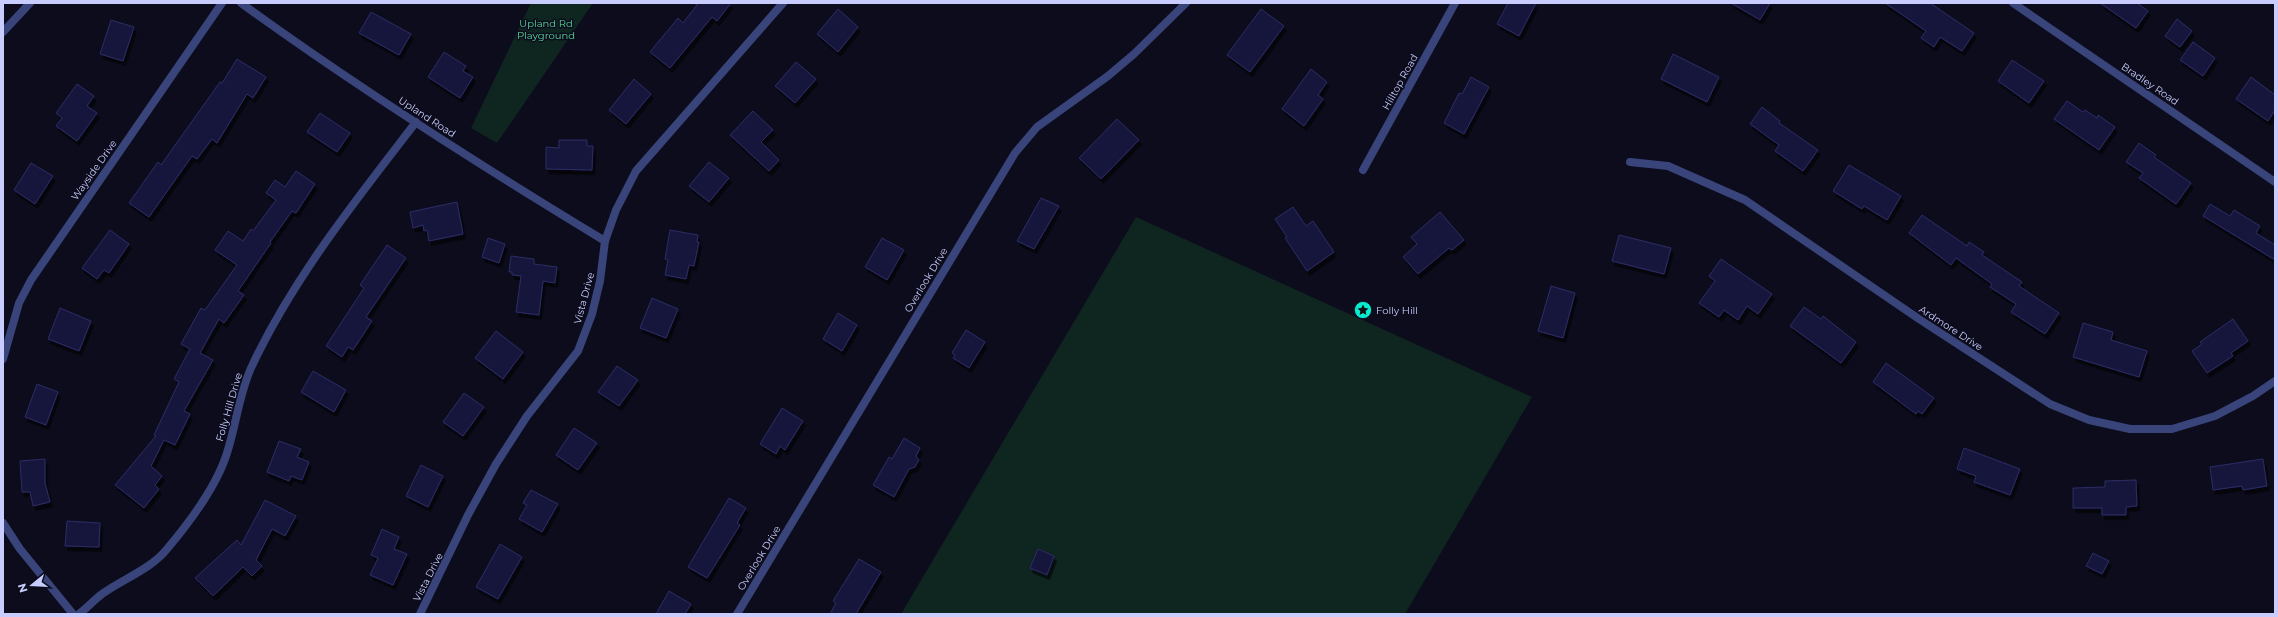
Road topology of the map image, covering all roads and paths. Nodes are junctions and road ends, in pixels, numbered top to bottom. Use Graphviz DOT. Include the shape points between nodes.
graph roads {
  1 [pos="30,3"];
  2 [pos="222,3"];
  3 [pos="241,3"];
  4 [pos="783,3"];
  5 [pos="1186,3"];
  6 [pos="1455,3"];
  7 [pos="2014,3"];
  8 [pos="3,32"];
  9 [pos="416,122"];
  10 [pos="1630,162"];
  11 [pos="1362,170"];
  12 [pos="2275,182"];
  13 [pos="606,241"];
  14 [pos="3,359"];
  15 [pos="2275,381"];
  16 [pos="3,523"];
  17 [pos="73,614"];
  18 [pos="79,614"];
  19 [pos="420,614"];
  20 [pos="737,614"];
  1 -- 8 [label="street"];
  2 -- 14 [label="street, Wayside Drive" via="31,280 19,303"];
  3 -- 9 [label="street, Upland Road" via="330,66"];
  4 -- 13 [label="street, Vista Drive" via="636,171 616,210"];
  5 -- 20 [label="street, Overlook Drive" via="1119,67 1037,127 1016,153"];
  6 -- 11 [label="street, Hilltop Road"];
  7 -- 12 [label="street, Bradley Road"];
  9 -- 13 [label="street, Upland Road"];
  9 -- 18 [label="street, Folly Hill Drive" via="366,185 314,259 273,328 251,368 235,417 227,454 196,509 167,550 148,566 102,594"];
  10 -- 15 [label="street, Ardmore Drive" via="1668,166 1745,200 2050,404 2089,420 2130,429 2172,430 2215,416"];
  13 -- 19 [label="street, Vista Drive" via="592,314 578,351 528,416 496,464"];
  16 -- 17 [label="street" via="20,549"];
}
